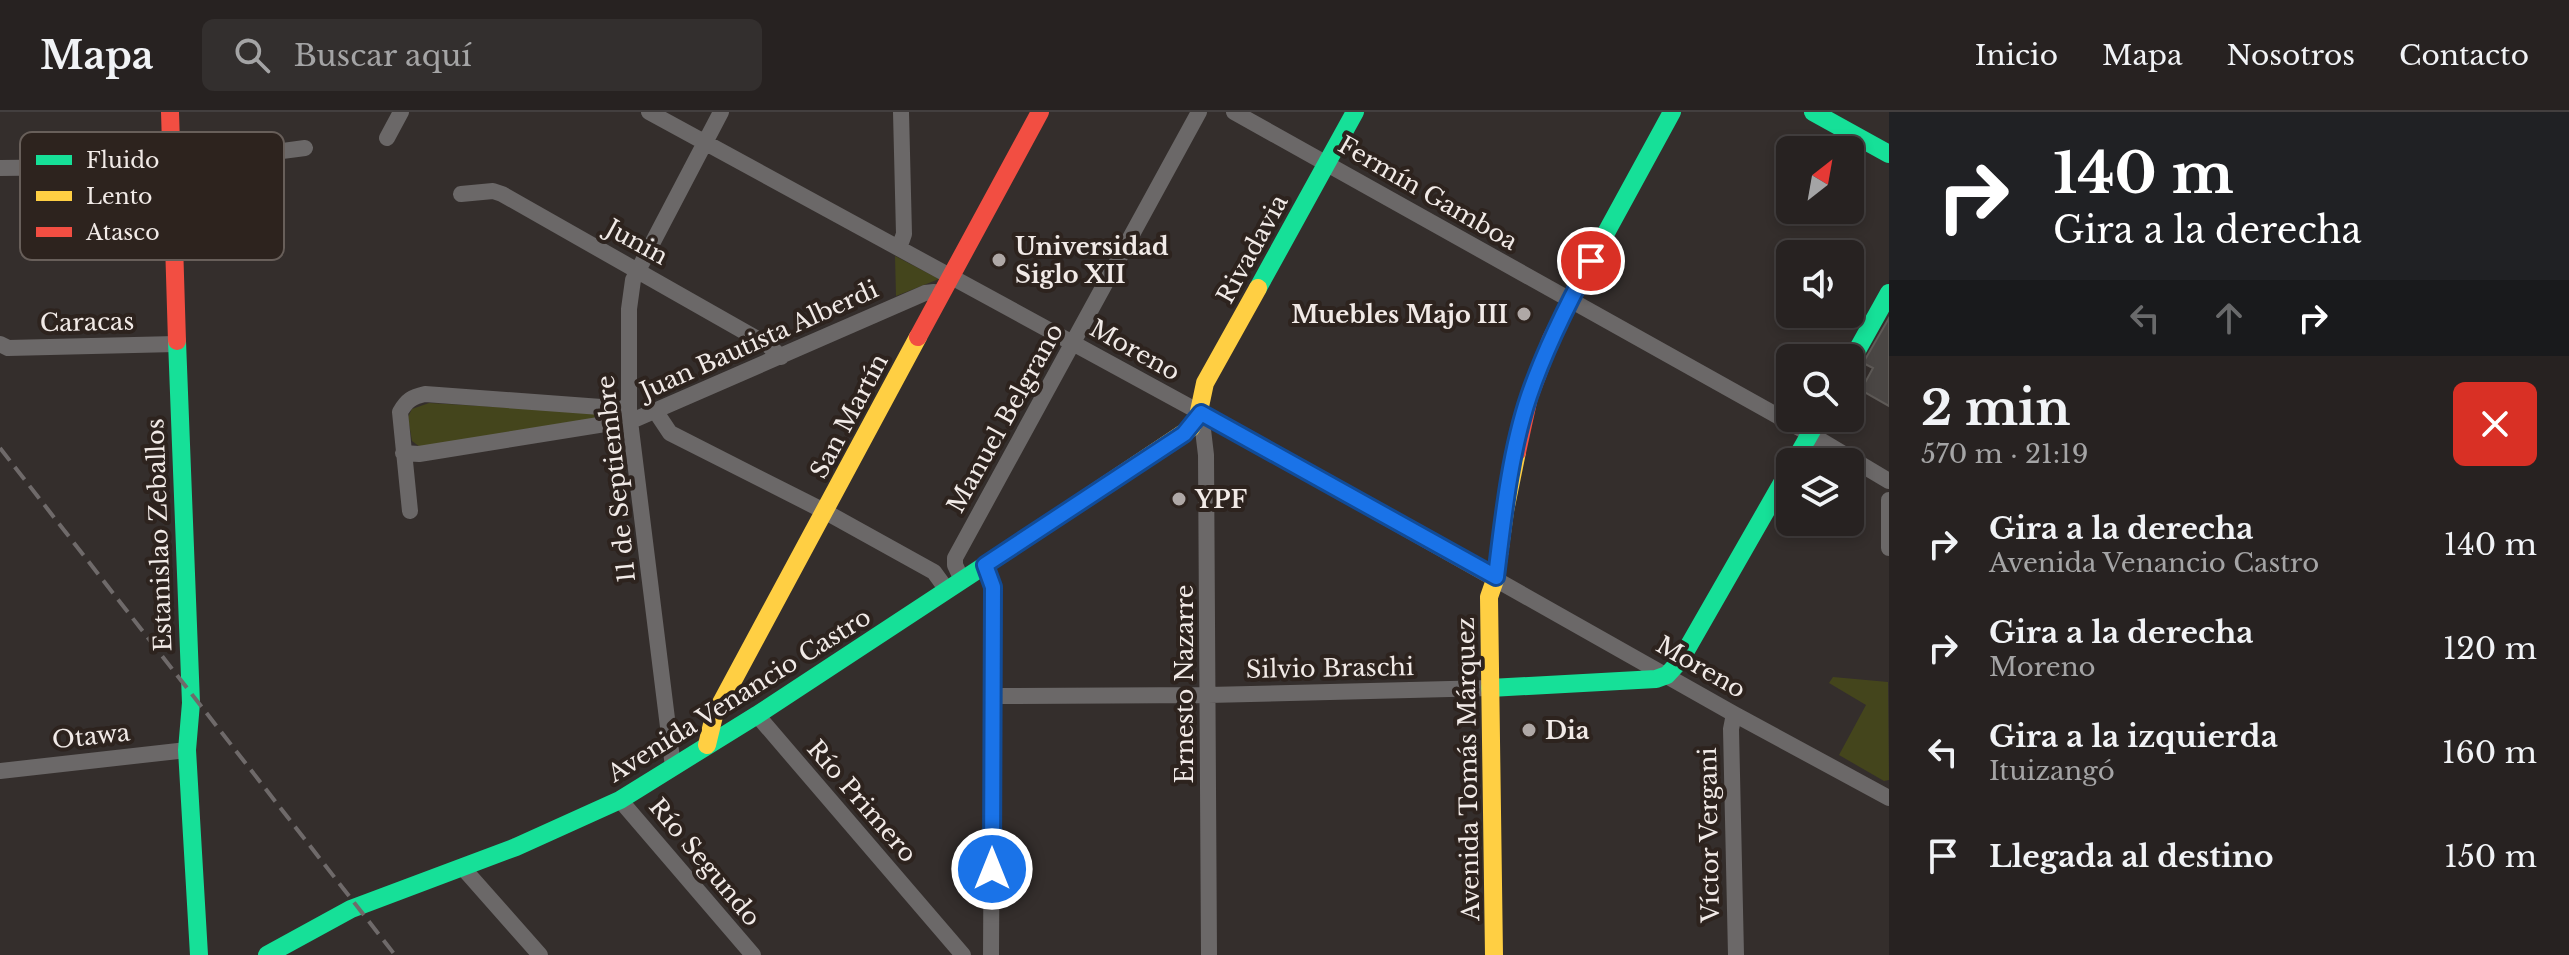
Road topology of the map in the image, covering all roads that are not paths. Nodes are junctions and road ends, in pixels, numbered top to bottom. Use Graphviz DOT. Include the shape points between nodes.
graph roads {
  1 [pos="401,112"];
  2 [pos="649,112"];
  3 [pos="721,112"];
  4 [pos="901,112"];
  5 [pos="1040,112"];
  6 [pos="1199,112"];
  7 [pos="1234,112"];
  8 [pos="1355,112"];
  9 [pos="1672,112"];
  10 [pos="1813,112"];
  11 [pos="387,138"];
  12 [pos="705,143"];
  13 [pos="305,148"];
  14 [pos="284,151"];
  15 [pos="1889,154"];
  16 [pos="1327,163"];
  17 [pos="0,168"];
  18 [pos="20,168"];
  19 [pos="461,194"];
  20 [pos="899,248"];
  21 [pos="173,260"];
  22 [pos="638,269"];
  23 [pos="951,277"];
  24 [pos="1889,293"];
  25 [pos="941,294"];
  26 [pos="1569,301"];
  27 [pos="1074,343"];
  28 [pos="0,344"];
  29 [pos="176,344"];
  30 [pos="1861,344"];
  31 [pos="781,357"];
  32 [pos="1776,406"];
  33 [pos="656,412"];
  34 [pos="1201,413"];
  35 [pos="629,415"];
  36 [pos="1823,432"];
  37 [pos="403,453"];
  38 [pos="1889,481"];
  39 [pos="1776,493"];
  40 [pos="1889,500"];
  41 [pos="410,511"];
  42 [pos="824,511"];
  43 [pos="1889,548"];
  44 [pos="985,565"];
  45 [pos="1496,577"];
  46 [pos="954,585"];
  47 [pos="1667,675"];
  48 [pos="1496,687"];
  49 [pos="1208,695"];
  50 [pos="992,696"];
  51 [pos="1734,714"];
  52 [pos="757,715"];
  53 [pos="707,745"];
  54 [pos="187,750"];
  55 [pos="673,767"];
  56 [pos="0,771"];
  57 [pos="1889,798"];
  58 [pos="620,800"];
  59 [pos="463,868"];
  60 [pos="199,955"];
  61 [pos="267,955"];
  62 [pos="540,955"];
  63 [pos="753,955"];
  64 [pos="963,955"];
  65 [pos="991,955"];
  66 [pos="1209,955"];
  67 [pos="1494,955"];
  68 [pos="1507,955"];
  69 [pos="1736,955"];
  1 -- 11 [label="street"];
  2 -- 12 [label="street, Moreno"];
  3 -- 12 [label="street, 11 de Septiembre"];
  4 -- 20 [label="street" via="904,234"];
  5 -- 23 [label="street, San Martín"];
  6 -- 27 [label="street, Manuel Belgrano"];
  7 -- 16 [label="street, Fermín Gamboa"];
  8 -- 16 [label="street, Rivadavia"];
  9 -- 26 [label="street, Avenida Tomás Márquez"];
  10 -- 15 [label="street"];
  12 -- 20 [label="street, Moreno"];
  12 -- 22 [label="street, 11 de Septiembre"];
  13 -- 14 [label="street"];
  16 -- 26 [label="street, Fermín Gamboa"];
  16 -- 34 [label="street, Rivadavia" via="1205,383"];
  17 -- 18 [label="street"];
  19 -- 22 [label="street, Junin" via="502,194"];
  20 -- 23 [label="street, Moreno"];
  21 -- 29 [label="street, Estanislao Zeballos"];
  22 -- 31 [label="street, Junin"];
  22 -- 35 [label="street, 11 de Septiembre" via="629,309"];
  23 -- 25 [label="street, San Martín"];
  23 -- 27 [label="street, Moreno"];
  24 -- 30 [label="street"];
  25 -- 31 [label="street, Juan Bautista Alberdi" via="925,293"];
  25 -- 42 [label="street, San Martín"];
  26 -- 32 [label="street, Fermín Gamboa"];
  26 -- 45 [label="street, Avenida Tomás Márquez" via="1524,415"];
  27 -- 34 [label="street, Moreno"];
  27 -- 46 [label="street, Manuel Belgrano" via="955,558"];
  28 -- 29 [label="street, Caracas"];
  29 -- 54 [label="street, Estanislao Zeballos" via="191,703"];
  31 -- 33 [label="street, Juan Bautista Alberdi"];
  33 -- 35 [label="street, Juan Bautista Alberdi"];
  33 -- 42 [label="street" via="670,433"];
  34 -- 44 [label="street, Avenida Venancio Castro" via="1184,434"];
  34 -- 45 [label="street, Moreno"];
  34 -- 49 [label="street, Ernesto Nazarre"];
  35 -- 37 [label="street, Juan Bautista Alberdi"];
  35 -- 37 [label="street, Juan Bautista Alberdi" via="425,394 407,400 400,412"];
  35 -- 55 [label="street, 11 de Septiembre"];
  36 -- 38 [label="street, Fermín Gamboa"];
  37 -- 41 [label="street"];
  39 -- 47 [label="street"];
  40 -- 43 [label="street"];
  42 -- 46 [label="street"];
  42 -- 53 [label="street, San Martín" via="714,716"];
  44 -- 46 [label="street, Avenida Venancio Castro"];
  44 -- 50 [label="street" via="993,587"];
  45 -- 47 [label="street, Moreno"];
  45 -- 48 [label="street, Avenida Tomás Márquez" via="1489,597"];
  46 -- 52 [label="street, Avenida Venancio Castro"];
  47 -- 48 [label="street, Silvio Braschi" via="1638,682"];
  47 -- 51 [label="street, Moreno"];
  48 -- 49 [label="street, Silvio Braschi"];
  48 -- 67 [label="street, Avenida Tomás Márquez"];
  48 -- 68 [label="street, Avenida Tomás Márquez"];
  49 -- 50 [label="street, Silvio Braschi"];
  49 -- 66 [label="street, Ernesto Nazarre"];
  50 -- 65 [label="street"];
  51 -- 57 [label="street, Moreno"];
  51 -- 69 [label="street, Víctor Vergani"];
  52 -- 53 [label="street, Avenida Venancio Castro"];
  52 -- 64 [label="street, Río Primero"];
  53 -- 55 [label="street, Avenida Venancio Castro"];
  54 -- 56 [label="street, Otawa"];
  54 -- 60 [label="street, Estanislao Zeballos"];
  55 -- 58 [label="street, Avenida Venancio Castro"];
  58 -- 59 [label="street, Avenida Venancio Castro"];
  58 -- 63 [label="street, Río Segundo"];
  59 -- 61 [label="street, Avenida Venancio Castro" via="351,909"];
  59 -- 62 [label="street"];
}
